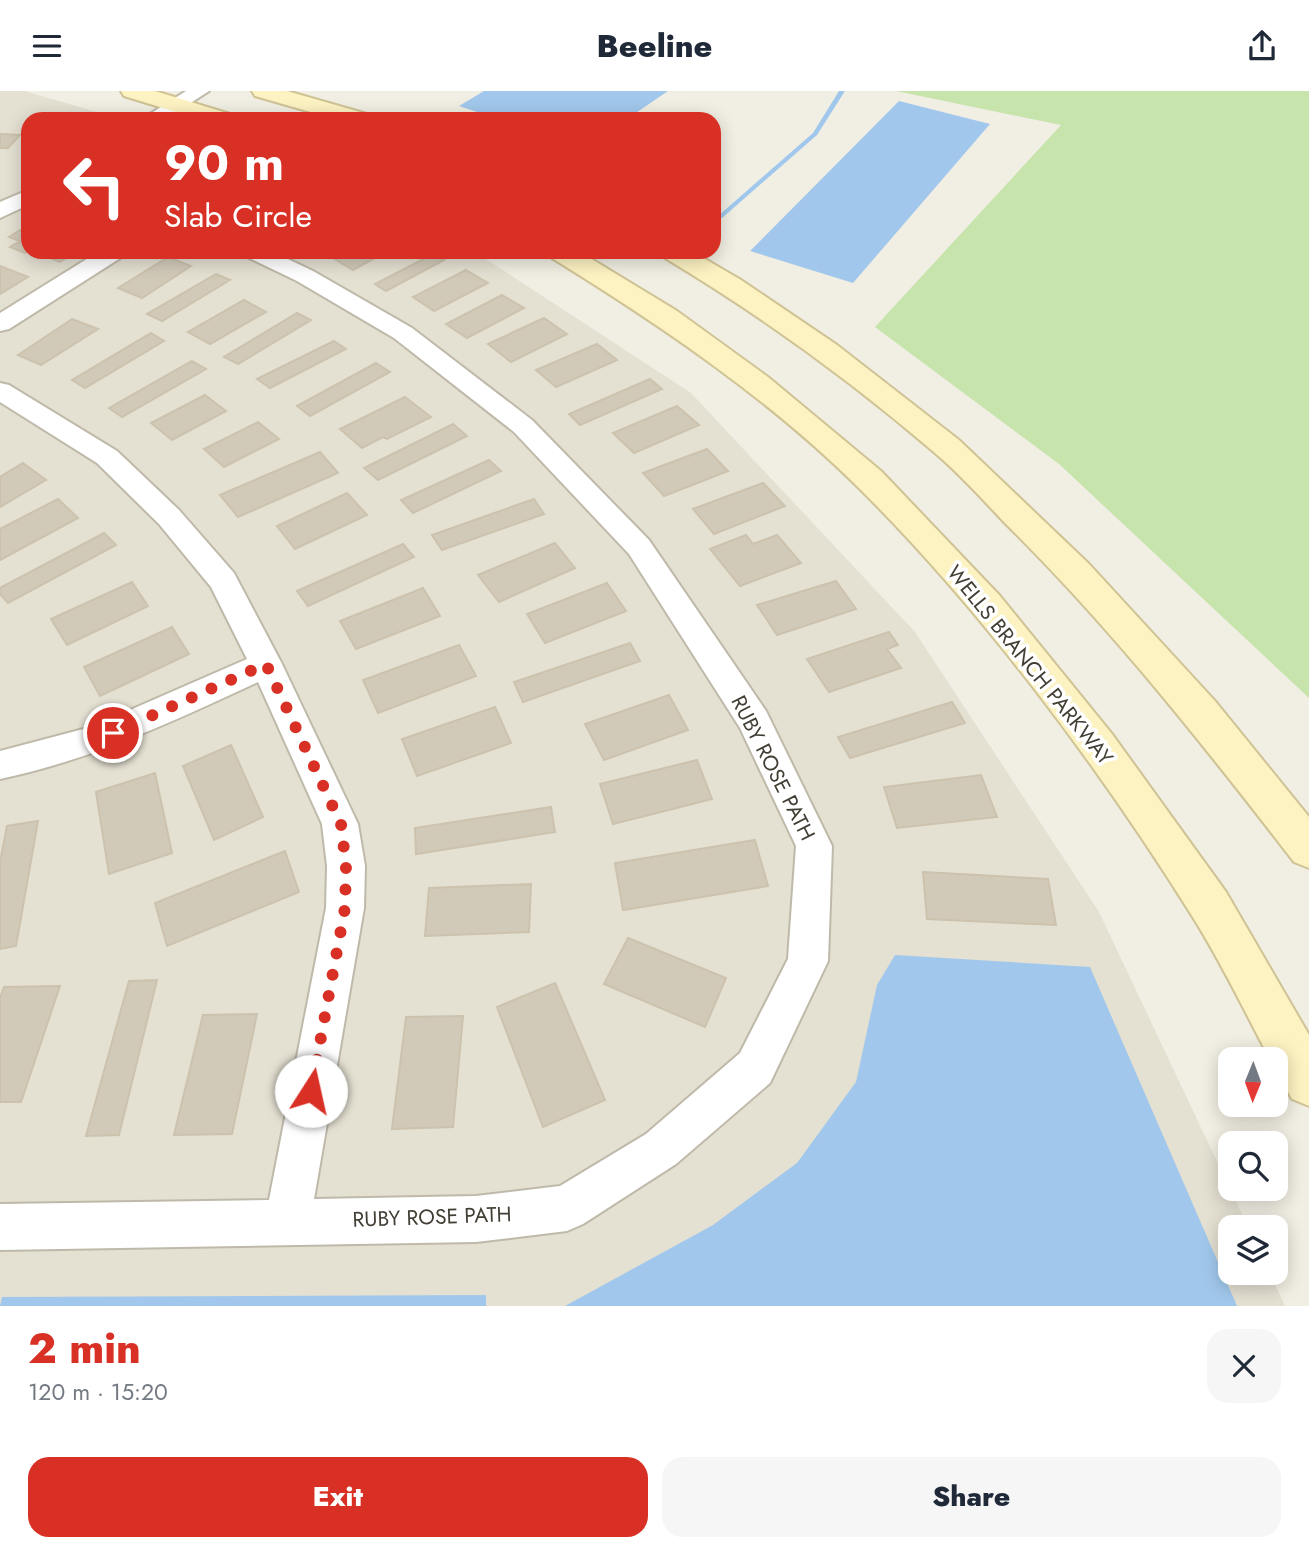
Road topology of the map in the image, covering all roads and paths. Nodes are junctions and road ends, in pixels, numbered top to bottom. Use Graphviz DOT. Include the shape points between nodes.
graph roads {
  1 [pos="132,91"];
  2 [pos="200,91"];
  3 [pos="263,91"];
  4 [pos="177,104"];
  5 [pos="164,112"];
  6 [pos="201,112"];
  7 [pos="335,112"];
  8 [pos="21,200"];
  9 [pos="0,211"];
  10 [pos="103,259"];
  11 [pos="270,259"];
  12 [pos="572,259"];
  13 [pos="686,259"];
  14 [pos="0,324"];
  15 [pos="0,391"];
  16 [pos="266,664"];
  17 [pos="0,765"];
  18 [pos="1309,849"];
  19 [pos="1309,1082"];
  20 [pos="288,1222"];
  21 [pos="0,1227"];
  1 -- 4 [label="street"];
  2 -- 4 [label="street"];
  3 -- 7 [label="street"];
  4 -- 5 [label="street"];
  4 -- 6 [label="street"];
  8 -- 9 [label="street"];
  10 -- 14 [label="street"];
  11 -- 20 [label="street, RUBY ROSE PATH" via="403,333 523,426 639,547 754,721 814,846 808,961 755,1068 661,1149 567,1208 476,1219"];
  12 -- 19 [label="street, WELLS BRANCH PARKWAY" via="667,317 757,383 869,479 987,605 1098,745 1210,906"];
  13 -- 18 [label="street" via="827,351 948,447 1077,573 1201,712"];
  15 -- 16 [label="street" via="107,457 169,517 223,581"];
  16 -- 17 [label="street" via="113,733 31,760"];
  16 -- 20 [label="street" via="341,824 346,866 345,908"];
  20 -- 21 [label="street, RUBY ROSE PATH"];
}
